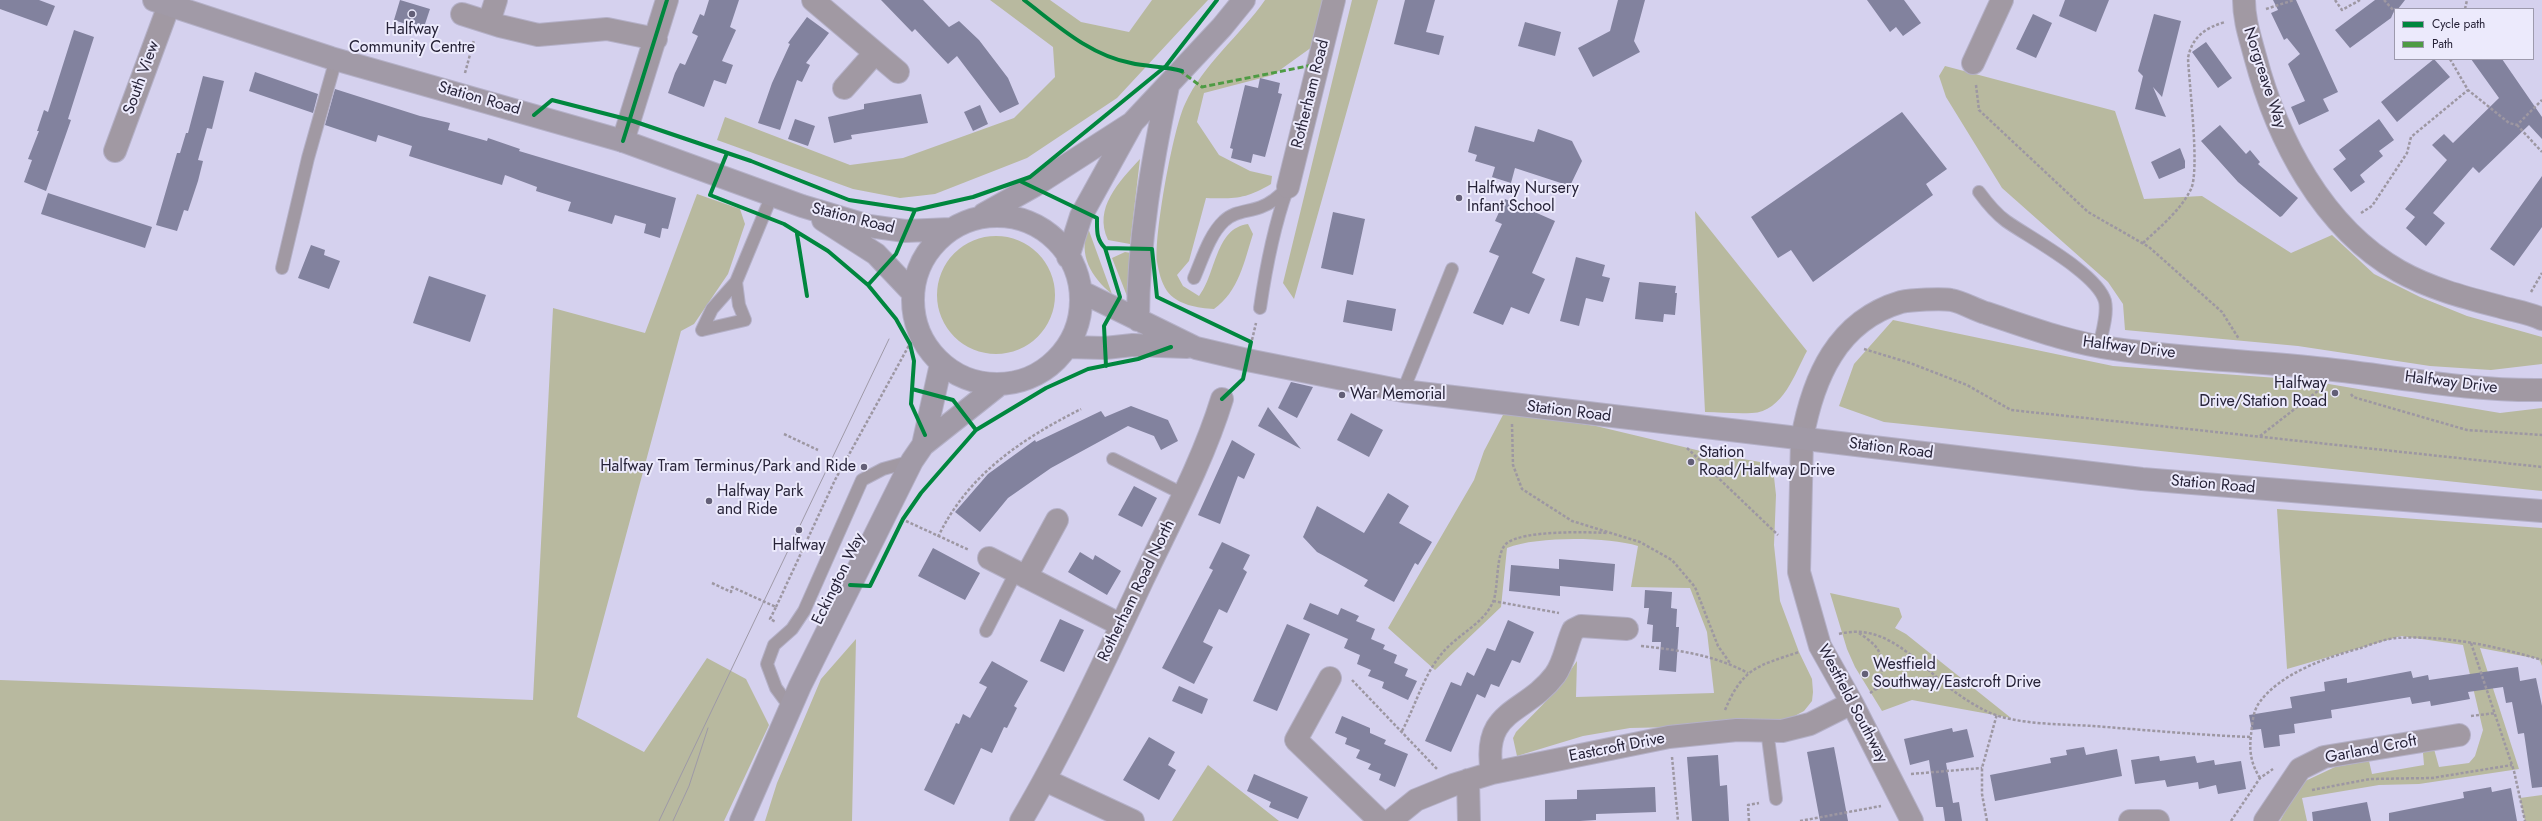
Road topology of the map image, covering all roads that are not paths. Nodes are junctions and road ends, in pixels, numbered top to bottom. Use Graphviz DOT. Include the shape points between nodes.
graph roads {
  1 [pos="496,0"];
  2 [pos="667,0"];
  3 [pos="813,0"];
  4 [pos="1244,0"];
  5 [pos="1334,0"];
  6 [pos="2002,0"];
  7 [pos="162,2"];
  8 [pos="2244,8"];
  9 [pos="656,39"];
  10 [pos="875,53"];
  11 [pos="336,59"];
  12 [pos="1973,63"];
  13 [pos="898,72"];
  14 [pos="1168,86"];
  15 [pos="844,88"];
  16 [pos="1133,122"];
  17 [pos="623,141"];
  18 [pos="115,151"];
  19 [pos="1288,187"];
  20 [pos="1979,192"];
  21 [pos="772,195"];
  22 [pos="802,206"];
  23 [pos="984,214"];
  24 [pos="951,229"];
  25 [pos="1068,257"];
  26 [pos="282,268"];
  27 [pos="1452,269"];
  28 [pos="1194,278"];
  29 [pos="736,282"];
  30 [pos="1082,292"];
  31 [pos="913,293"];
  32 [pos="1260,308"];
  33 [pos="2542,319"];
  34 [pos="1138,320"];
  35 [pos="2099,346"];
  36 [pos="1068,347"];
  37 [pos="1196,348"];
  38 [pos="941,364"];
  39 [pos="1000,384"];
  40 [pos="2542,390"];
  41 [pos="1403,391"];
  42 [pos="1222,399"];
  43 [pos="1802,439"];
  44 [pos="918,453"];
  45 [pos="1113,459"];
  46 [pos="1183,494"];
  47 [pos="2542,511"];
  48 [pos="1057,520"];
  49 [pos="989,558"];
  50 [pos="1021,574"];
  51 [pos="1121,626"];
  52 [pos="1627,629"];
  53 [pos="986,631"];
  54 [pos="1330,678"];
  55 [pos="1852,703"];
  56 [pos="790,707"];
  57 [pos="1767,730"];
  58 [pos="2459,735"];
  59 [pos="1492,774"];
  60 [pos="1045,780"];
  61 [pos="1460,783"];
  62 [pos="1776,799"];
  63 [pos="741,821"];
  64 [pos="1021,821"];
  65 [pos="1133,821"];
  66 [pos="1380,821"];
  67 [pos="1390,821"];
  68 [pos="1469,821"];
  69 [pos="1912,821"];
  70 [pos="2130,821"];
  71 [pos="2158,821"];
  72 [pos="2265,821"];
  1 -- 9 [label="street" via="477,18 538,35 607,29"];
  2 -- 9 [label="street"];
  3 -- 10 [label="street"];
  4 -- 14 [label="main road"];
  5 -- 19 [label="street, Rotherham Road"];
  6 -- 12 [label="street"];
  7 -- 11 [label="main road, Station Road"];
  7 -- 18 [label="street, South View"];
  8 -- 33 [label="street, Norgreave Way" via="2260,76 2283,134 2303,173 2342,224 2368,249 2400,271 2439,289"];
  9 -- 17 [label="street"];
  10 -- 13 [label="street"];
  10 -- 15 [label="street"];
  11 -- 17 [label="main road, Station Road"];
  11 -- 26 [label="lane" via="308,158"];
  14 -- 16 [label="main road"];
  14 -- 34 [label="main road" via="1154,154 1141,249"];
  16 -- 23 [label="main road" via="1034,186"];
  16 -- 25 [label="main road" via="1081,216"];
  17 -- 21 [label="main road, Station Road"];
  19 -- 28 [label="lane" via="1277,198 1260,207 1236,213 1224,221 1209,244"];
  19 -- 32 [label="lane" via="1272,237"];
  20 -- 35 [label="lane" via="2005,220 2060,256 2099,289 2105,301"];
  21 -- 22 [label="main road, Station Road"];
  21 -- 29 [label="lane"];
  22 -- 24 [label="main road, Station Road" via="876,227 905,231"];
  22 -- 31 [label="main road, Station Road" via="876,254"];
  23 -- 24 [label="main road, Eckington Way"];
  23 -- 25 [label="main road, Eckington Way" via="1012,217 1036,227 1054,239"];
  24 -- 31 [label="main road, Eckington Way" via="926,254 918,271"];
  25 -- 30 [label="main road, Eckington Way" via="1077,271"];
  27 -- 41 [label="lane"];
  29 -- 29 [label="lane" via="712,309 702,330 745,320 739,305"];
  30 -- 34 [label="main road, Station Road"];
  30 -- 36 [label="main road, Eckington Way" via="1080,319"];
  31 -- 38 [label="main road, Eckington Way" via="911,337 924,342"];
  34 -- 37 [label="main road, Station Road"];
  35 -- 40 [label="street, Halfway Drive" via="2326,368 2455,387"];
  35 -- 43 [label="street, Halfway Drive" via="2062,338 1951,300 1903,302 1856,324 1841,341 1828,361 1811,398"];
  36 -- 37 [label="main road, Station Road" via="1105,348 1133,345"];
  36 -- 39 [label="main road, Eckington Way" via="1050,366 1015,383"];
  37 -- 41 [label="main road, Station Road"];
  38 -- 39 [label="main road, Eckington Way" via="969,380"];
  38 -- 44 [label="main road, Eckington Way"];
  39 -- 44 [label="main road, Eckington Way"];
  41 -- 43 [label="main road, Station Road"];
  42 -- 46 [label="street, Rotherham Road North"];
  43 -- 47 [label="main road, Station Road" via="2142,479"];
  43 -- 55 [label="street, Westfield Southway" via="1799,572 1820,646"];
  44 -- 56 [label="main road, Eckington Way"];
  44 -- 56 [label="lane" via="862,480 804,611 792,629 774,645 767,664 776,688"];
  45 -- 46 [label="lane"];
  46 -- 51 [label="street, Rotherham Road North"];
  48 -- 50 [label="street"];
  49 -- 50 [label="street"];
  50 -- 51 [label="street"];
  50 -- 53 [label="lane"];
  51 -- 60 [label="street, Rotherham Road North"];
  52 -- 59 [label="street" via="1581,626 1573,630 1564,658 1554,676 1505,715 1494,732 1489,753"];
  54 -- 66 [label="street" via="1296,740"];
  55 -- 57 [label="street, Eastcroft Drive" via="1810,724 1782,731"];
  55 -- 69 [label="street, Westfield Southway"];
  56 -- 63 [label="main road, Eckington Way"];
  57 -- 59 [label="street, Eastcroft Drive" via="1669,737"];
  57 -- 62 [label="lane"];
  58 -- 72 [label="street, Garland Croft" via="2324,757 2300,769"];
  59 -- 61 [label="street, Eastcroft Drive"];
  60 -- 64 [label="street, Rotherham Road North"];
  60 -- 65 [label="street"];
  61 -- 67 [label="street, Eastcroft Drive" via="1416,800"];
  61 -- 68 [label="street"];
  70 -- 71 [label="street"];
}
